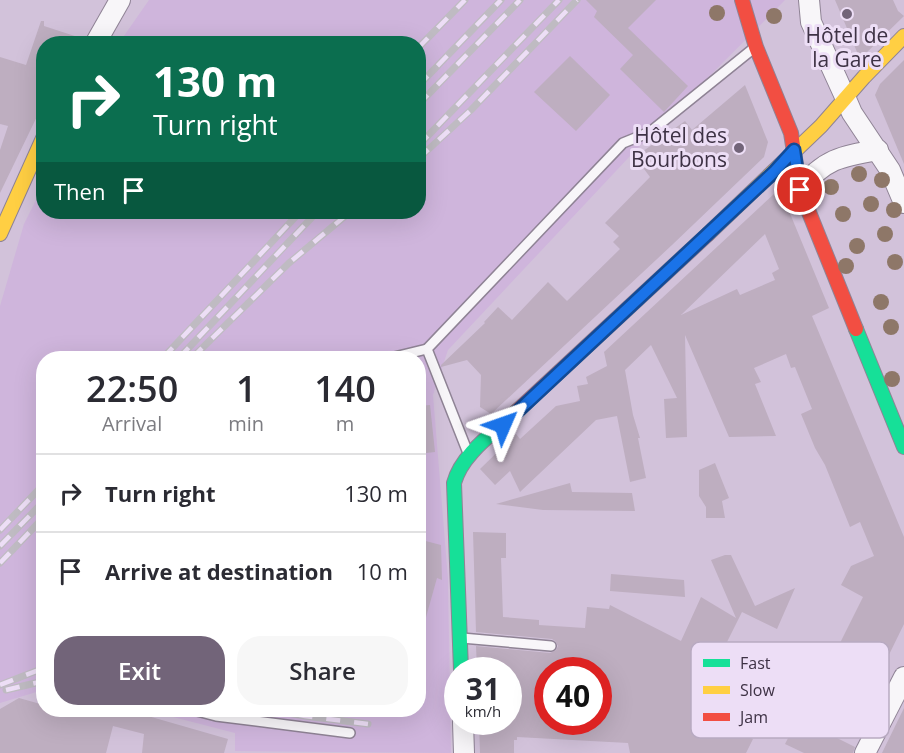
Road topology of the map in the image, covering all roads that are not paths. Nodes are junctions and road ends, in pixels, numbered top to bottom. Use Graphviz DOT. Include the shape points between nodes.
graph roads {
  1 [pos="120,0"];
  2 [pos="742,0"];
  3 [pos="809,0"];
  4 [pos="100,36"];
  5 [pos="904,36"];
  6 [pos="756,47"];
  7 [pos="846,99"];
  8 [pos="794,150"];
  9 [pos="878,150"];
  10 [pos="36,154"];
  11 [pos="800,190"];
  12 [pos="904,202"];
  13 [pos="0,234"];
  14 [pos="427,349"];
  15 [pos="419,351"];
  16 [pos="904,447"];
  17 [pos="469,456"];
  18 [pos="460,638"];
  19 [pos="551,646"];
  20 [pos="461,657"];
  21 [pos="904,677"];
  22 [pos="889,706"];
  23 [pos="224,717"];
  24 [pos="350,733"];
  25 [pos="463,735"];
  26 [pos="873,738"];
  27 [pos="464,753"];
  28 [pos="865,753"];
  1 -- 4 [label="street"];
  2 -- 6 [label="street"];
  3 -- 7 [label="street" via="811,22"];
  5 -- 7 [label="street"];
  6 -- 8 [label="street" via="781,106"];
  6 -- 14 [label="lane" via="650,132 623,143"];
  7 -- 8 [label="street"];
  7 -- 9 [label="street"];
  8 -- 11 [label="street"];
  8 -- 17 [label="street"];
  9 -- 11 [label="street" via="835,159 810,177"];
  9 -- 12 [label="street"];
  10 -- 13 [label="street"];
  11 -- 16 [label="street"];
  14 -- 15 [label="lane"];
  14 -- 17 [label="lane"];
  17 -- 18 [label="street" via="454,483"];
  18 -- 19 [label="lane"];
  18 -- 20 [label="street"];
  21 -- 22 [label="street"];
  23 -- 24 [label="lane"];
  25 -- 27 [label="street"];
  26 -- 28 [label="street"];
}
